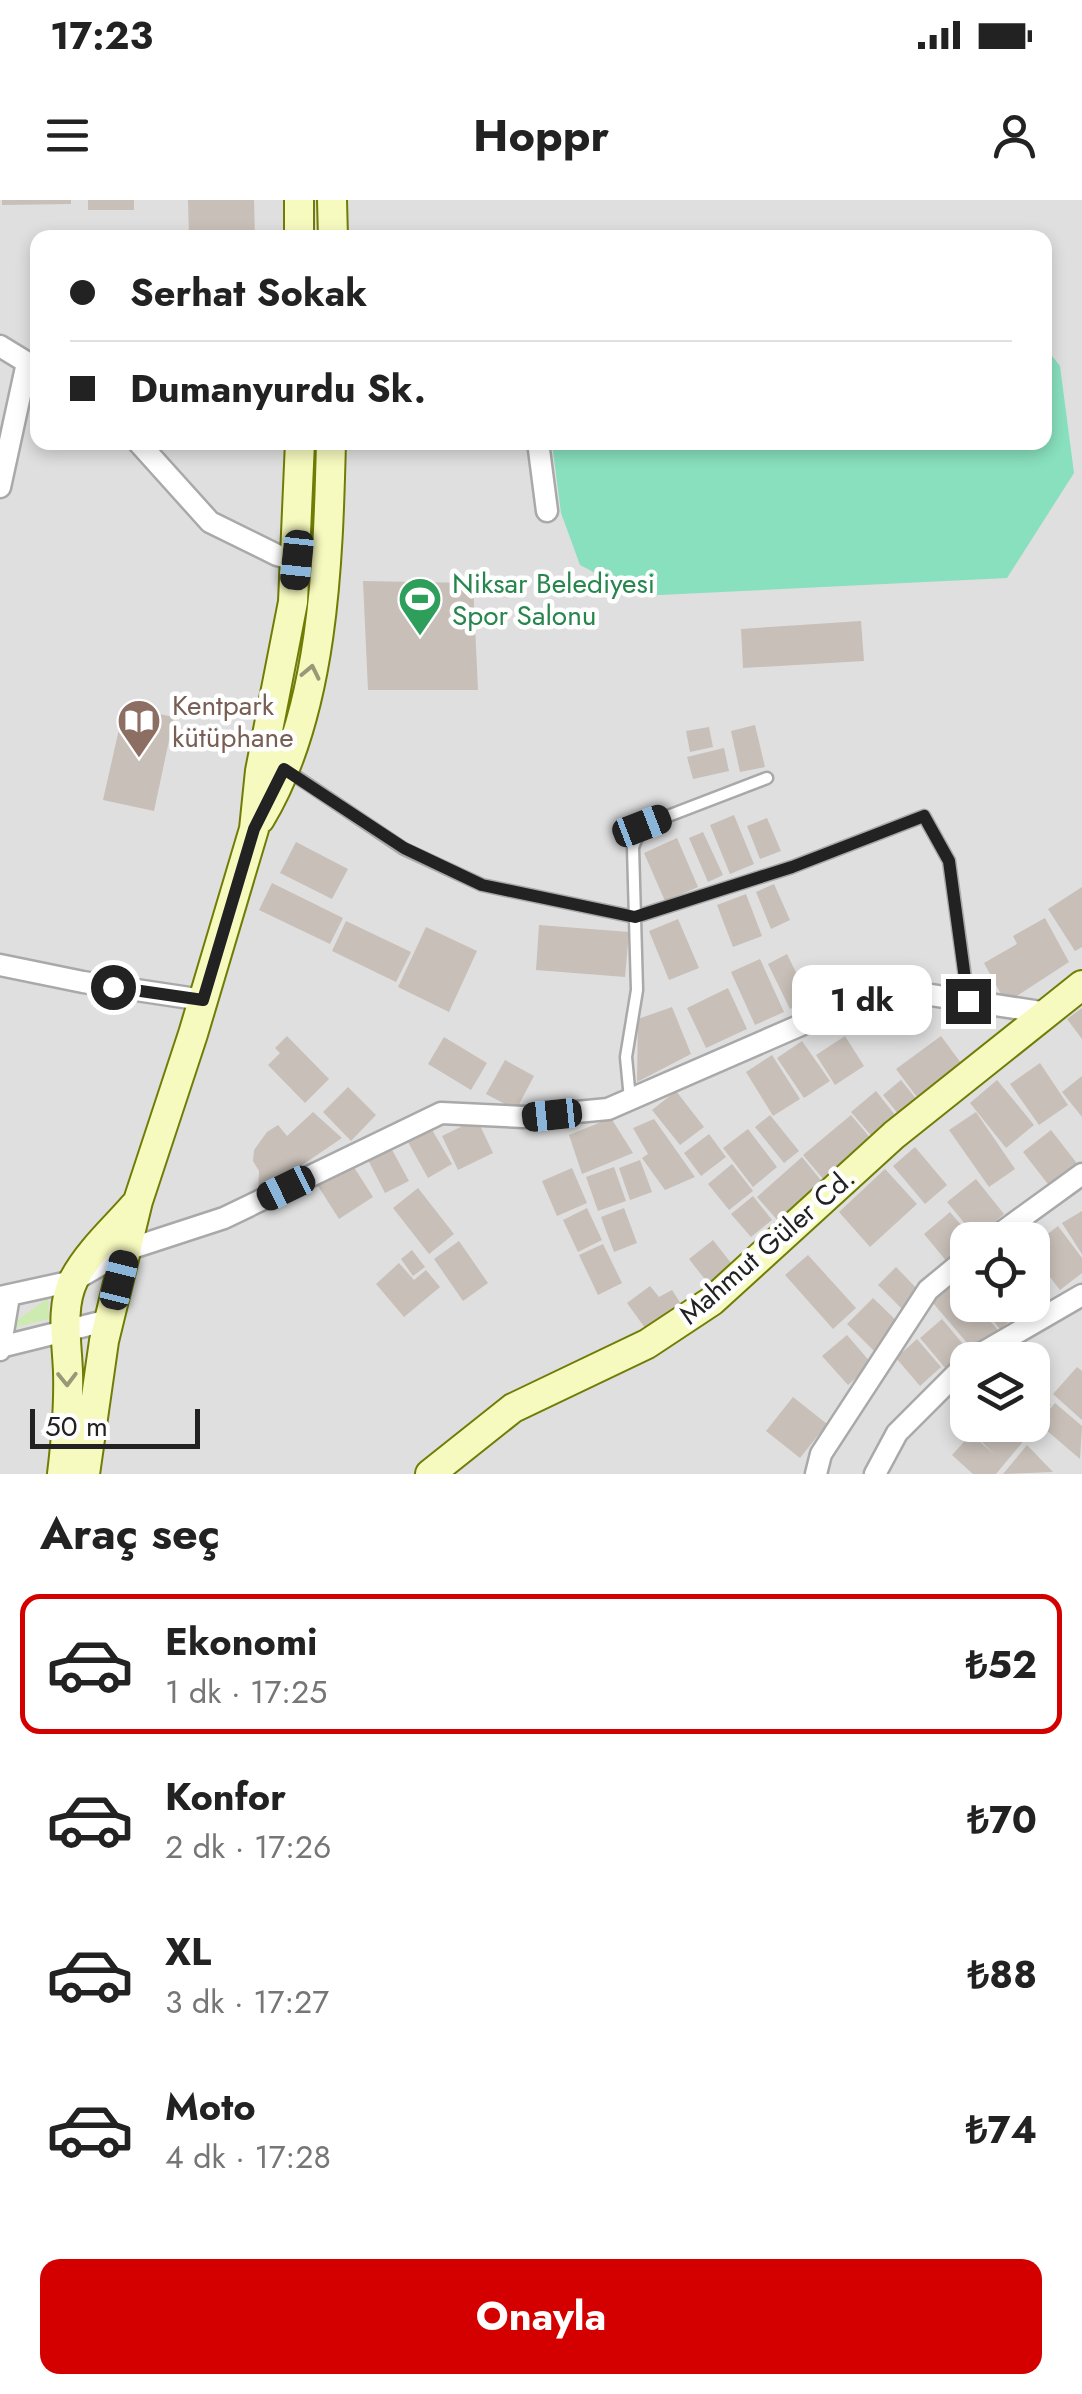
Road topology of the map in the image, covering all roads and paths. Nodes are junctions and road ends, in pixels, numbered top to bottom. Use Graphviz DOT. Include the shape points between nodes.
graph roads {
  1 [pos="299,200"];
  2 [pos="332,200"];
  3 [pos="299,230"];
  4 [pos="332,230"];
  5 [pos="0,346"];
  6 [pos="30,365"];
  7 [pos="30,374"];
  8 [pos="145,450"];
  9 [pos="300,450"];
  10 [pos="331,450"];
  11 [pos="539,450"];
  12 [pos="0,487"];
  13 [pos="547,511"];
  14 [pos="297,560"];
  15 [pos="284,769"];
  16 [pos="767,778"];
  17 [pos="254,829"];
  18 [pos="635,917"];
  19 [pos="0,965"];
  20 [pos="1082,985"];
  21 [pos="203,1000"];
  22 [pos="968,1001"];
  23 [pos="1046,1013"];
  24 [pos="630,1100"];
  25 [pos="1082,1174"];
  26 [pos="138,1200"];
  27 [pos="1015,1222"];
  28 [pos="126,1250"];
  29 [pos="950,1272"];
  30 [pos="73,1281"];
  31 [pos="1082,1295"];
  32 [pos="5,1297"];
  33 [pos="109,1320"];
  34 [pos="66,1329"];
  35 [pos="1001,1342"];
  36 [pos="0,1348"];
  37 [pos="950,1379"];
  38 [pos="62,1474"];
  39 [pos="85,1474"];
  40 [pos="430,1474"];
  41 [pos="816,1474"];
  42 [pos="875,1474"];
  1 -- 3 [label="main road"];
  2 -- 4 [label="main road"];
  5 -- 6 [label="street"];
  7 -- 12 [label="street"];
  8 -- 14 [label="street" via="210,522"];
  9 -- 14 [label="main road"];
  15 -- 10 [label="main road, one-way" via="324,603"];
  11 -- 13 [label="street"];
  14 -- 17 [label="main road"];
  15 -- 17 [label="main road"];
  15 -- 18 [label="lane" via="404,848 482,885"];
  16 -- 18 [label="lane" via="642,826 633,847"];
  17 -- 21 [label="main road"];
  18 -- 22 [label="lane" via="924,816 949,861"];
  18 -- 24 [label="lane" via="637,990 626,1056"];
  19 -- 21 [label="street"];
  20 -- 23 [label="main road, Mahmut Güler Cd."];
  21 -- 26 [label="main road"];
  22 -- 23 [label="street"];
  22 -- 24 [label="street" via="886,988"];
  23 -- 40 [label="main road, Mahmut Güler Cd." via="894,1136 712,1301 647,1344 513,1408"];
  24 -- 28 [label="street" via="608,1110 524,1118 441,1114 224,1218"];
  25 -- 27 [label="street"];
  26 -- 28 [label="main road"];
  26 -- 30 [label="main road"];
  28 -- 30 [label="street"];
  28 -- 33 [label="main road"];
  29 -- 41 [label="street" via="928,1290 821,1454"];
  30 -- 32 [label="street"];
  30 -- 34 [label="main road"];
  31 -- 35 [label="street"];
  32 -- 36 [label="street"];
  33 -- 34 [label="street"];
  33 -- 39 [label="main road"];
  34 -- 36 [label="street"];
  34 -- 38 [label="main road, one-way"];
  37 -- 42 [label="street" via="897,1433"];
}
